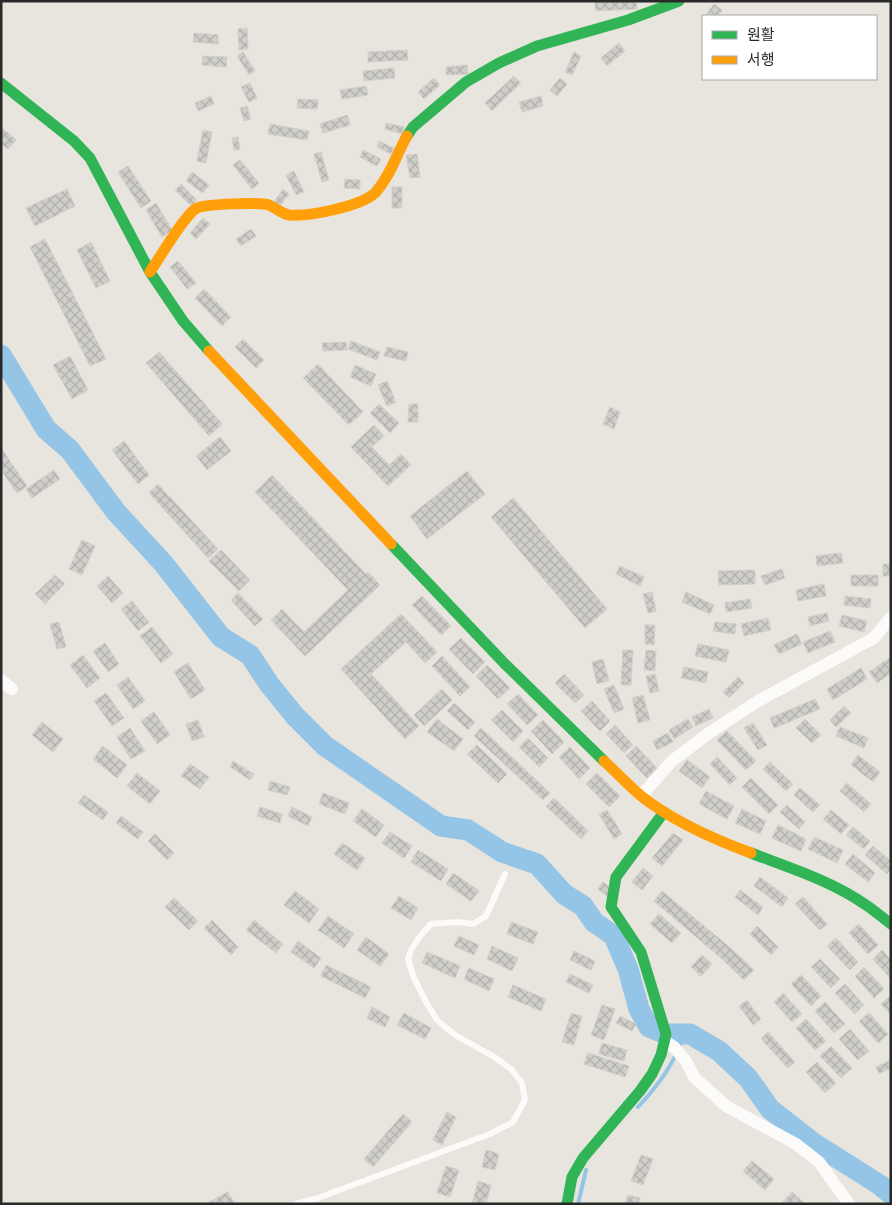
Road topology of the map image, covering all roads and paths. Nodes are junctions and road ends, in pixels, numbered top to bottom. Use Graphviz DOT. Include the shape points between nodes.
graph roads {
  1 [pos="678,1"];
  2 [pos="1,83"];
  3 [pos="150,272"];
  4 [pos="891,617"];
  5 [pos="1,680"];
  6 [pos="12,689"];
  7 [pos="644,798"];
  8 [pos="660,809"];
  9 [pos="505,874"];
  10 [pos="891,924"];
  11 [pos="665,1040"];
  12 [pos="296,1204"];
  13 [pos="567,1204"];
  14 [pos="849,1204"];
  1 -- 3 [label="street" via="628,20 537,46 466,82 413,127 389,176 374,194 350,205 316,214 288,215 268,205 248,203 196,208"];
  2 -- 3 [label="street" via="90,158"];
  3 -- 7 [label="street" via="183,321 225,370 504,663"];
  4 -- 7 [label="street" via="874,638 758,701 709,733 672,762"];
  5 -- 6 [label="street"];
  7 -- 8 [label="street"];
  8 -- 10 [label="street" via="716,840 834,887 865,904"];
  8 -- 11 [label="street" via="616,877 611,907 641,952 666,1034"];
  9 -- 12 [label="lane" via="486,916 473,924 430,924 408,960 437,1020 496,1058 522,1083 525,1100 513,1122 466,1144"];
  11 -- 13 [label="street" via="648,1081 585,1155 571,1179"];
  11 -- 14 [label="street" via="686,1061 694,1078 726,1106 796,1144 819,1162"];
}
